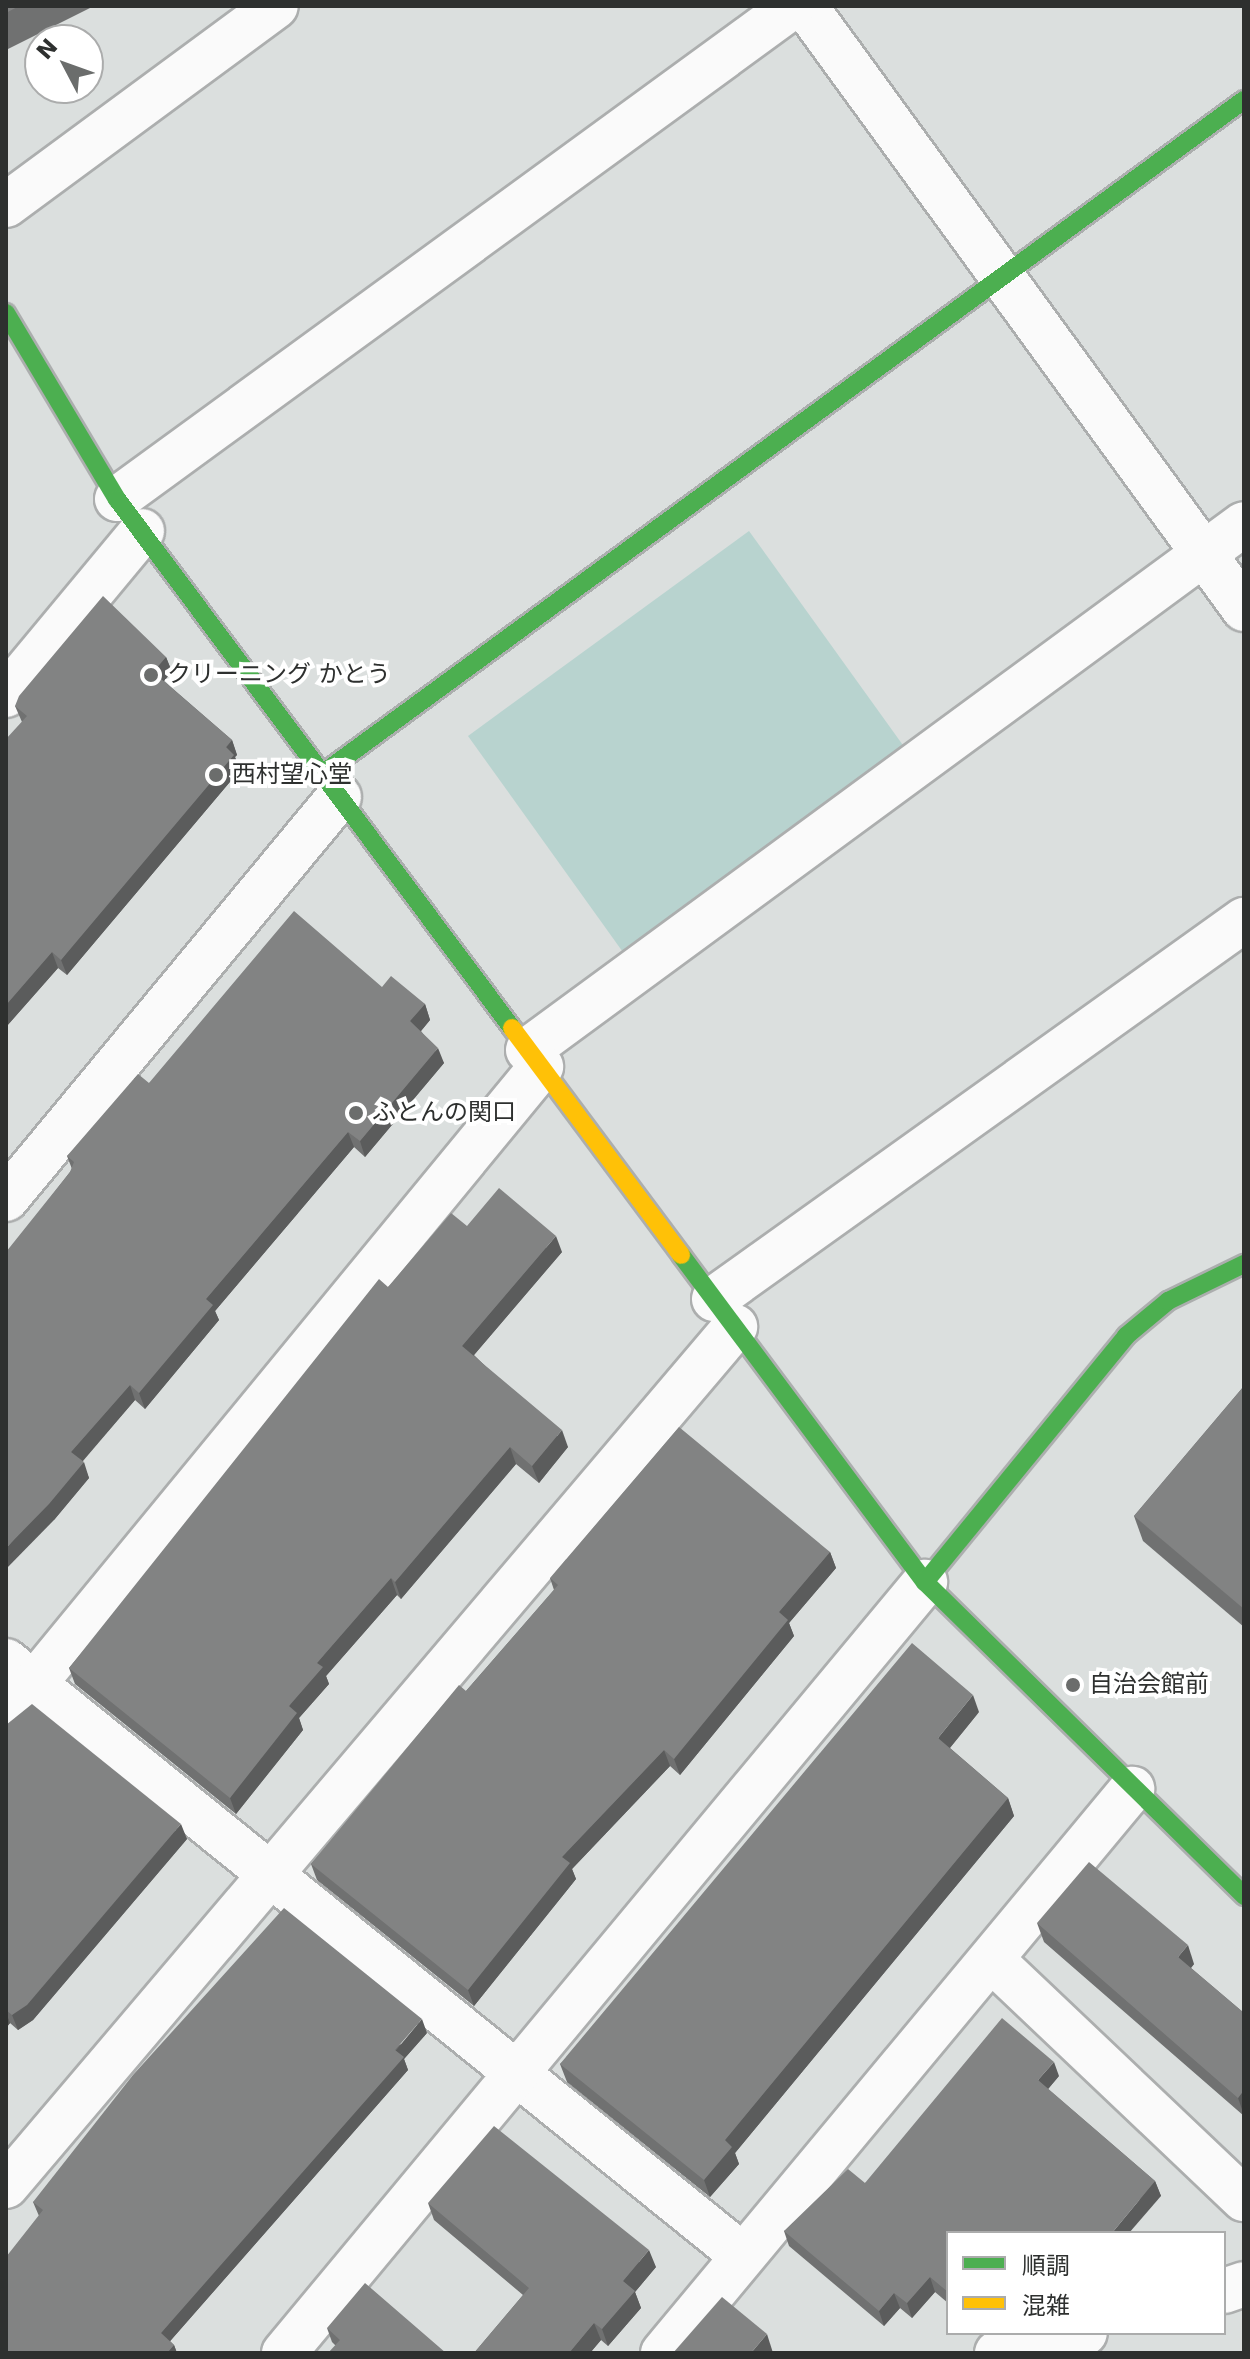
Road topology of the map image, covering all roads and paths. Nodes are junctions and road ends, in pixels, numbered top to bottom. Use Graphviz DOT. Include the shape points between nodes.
graph roads {
  1 [pos="276,6"];
  2 [pos="793,6"];
  3 [pos="805,6"];
  4 [pos="1244,100"];
  5 [pos="6,205"];
  6 [pos="1002,276"];
  7 [pos="6,313"];
  8 [pos="129,515"];
  9 [pos="1244,524"];
  10 [pos="1203,553"];
  11 [pos="1244,609"];
  12 [pos="6,695"];
  13 [pos="331,785"];
  14 [pos="1244,920"];
  15 [pos="535,1059"];
  16 [pos="6,1199"];
  17 [pos="1244,1264"];
  18 [pos="724,1313"];
  19 [pos="925,1582"];
  20 [pos="20,1672"];
  21 [pos="6,1718"];
  22 [pos="1132,1789"];
  23 [pos="271,1874"];
  24 [pos="1244,1896"];
  25 [pos="993,1961"];
  26 [pos="517,2073"];
  27 [pos="6,2186"];
  28 [pos="1244,2199"];
  29 [pos="742,2255"];
  30 [pos="1076,2335"];
  31 [pos="284,2353"];
  32 [pos="663,2353"];
  33 [pos="997,2353"];
  1 -- 5 [label="street"];
  2 -- 8 [label="street"];
  3 -- 6 [label="street"];
  4 -- 6 [label="street"];
  6 -- 10 [label="street"];
  6 -- 13 [label="street"];
  7 -- 8 [label="street"];
  8 -- 12 [label="street"];
  8 -- 13 [label="street"];
  9 -- 10 [label="street"];
  10 -- 11 [label="street"];
  10 -- 15 [label="street"];
  13 -- 15 [label="street"];
  13 -- 16 [label="street"];
  14 -- 18 [label="street"];
  15 -- 18 [label="street"];
  15 -- 20 [label="street"];
  17 -- 19 [label="street" via="1168,1301 1126,1336"];
  18 -- 19 [label="street"];
  18 -- 23 [label="street"];
  19 -- 22 [label="street"];
  19 -- 26 [label="street"];
  20 -- 21 [label="street"];
  20 -- 23 [label="street"];
  22 -- 24 [label="street"];
  22 -- 25 [label="street"];
  23 -- 26 [label="street"];
  23 -- 27 [label="street"];
  25 -- 28 [label="street"];
  25 -- 29 [label="street"];
  26 -- 29 [label="street"];
  26 -- 31 [label="street"];
  29 -- 32 [label="street"];
  30 -- 33 [label="street"];
}
